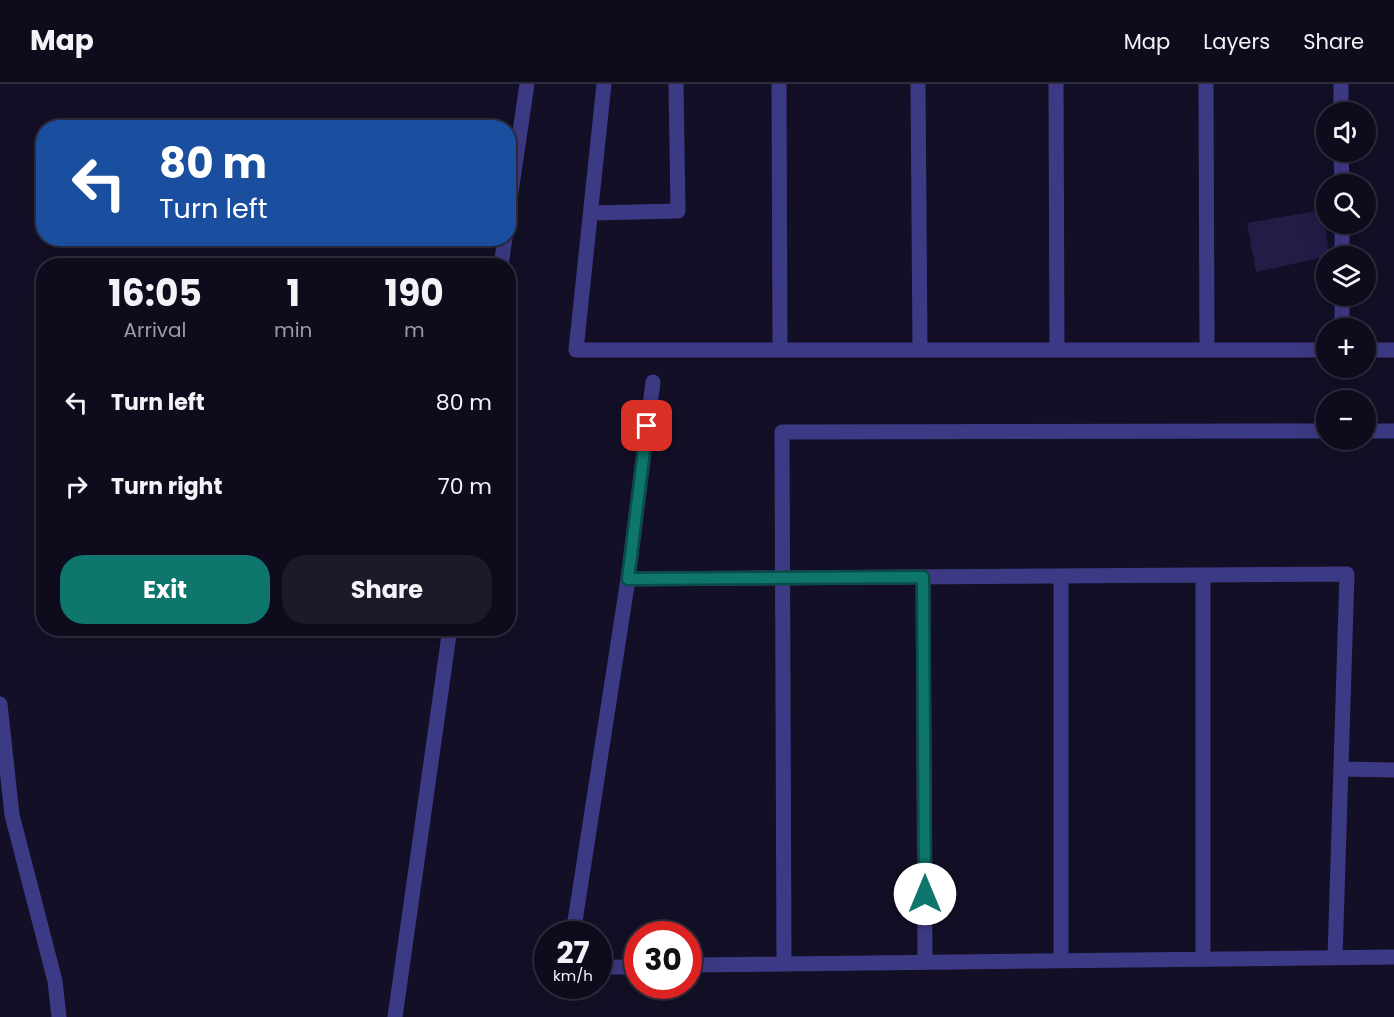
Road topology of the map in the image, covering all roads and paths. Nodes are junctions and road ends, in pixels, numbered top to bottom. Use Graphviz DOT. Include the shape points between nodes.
graph roads {
  1 [pos="527,84"];
  2 [pos="604,84"];
  3 [pos="676,84"];
  4 [pos="779,84"];
  5 [pos="918,84"];
  6 [pos="1056,84"];
  7 [pos="1206,84"];
  8 [pos="1341,84"];
  9 [pos="1341,102"];
  10 [pos="516,159"];
  11 [pos="591,213"];
  12 [pos="920,349"];
  13 [pos="1207,349"];
  14 [pos="780,350"];
  15 [pos="1058,350"];
  16 [pos="1316,350"];
  17 [pos="1376,350"];
  18 [pos="1394,350"];
  19 [pos="652,382"];
  20 [pos="1316,431"];
  21 [pos="1376,431"];
  22 [pos="1394,431"];
  23 [pos="1203,575"];
  24 [pos="1061,576"];
  25 [pos="923,577"];
  26 [pos="782,578"];
  27 [pos="628,579"];
  28 [pos="449,636"];
  29 [pos="0,704"];
  30 [pos="1343,769"];
  31 [pos="1394,770"];
  32 [pos="575,921"];
  33 [pos="1394,957"];
  34 [pos="1335,958"];
  35 [pos="1203,959"];
  36 [pos="1061,961"];
  37 [pos="925,962"];
  38 [pos="784,963"];
  39 [pos="702,965"];
  40 [pos="59,1017"];
  41 [pos="395,1017"];
  1 -- 10 [label="street"];
  2 -- 11 [label="street"];
  3 -- 11 [label="street" via="678,211"];
  4 -- 14 [label="street"];
  5 -- 12 [label="street"];
  6 -- 15 [label="street"];
  7 -- 13 [label="street"];
  8 -- 9 [label="street"];
  11 -- 14 [label="street" via="576,350"];
  12 -- 14 [label="street"];
  12 -- 15 [label="street"];
  13 -- 15 [label="street"];
  13 -- 16 [label="street"];
  17 -- 18 [label="street"];
  19 -- 27 [label="street"];
  20 -- 26 [label="street" via="782,432"];
  21 -- 22 [label="street"];
  23 -- 24 [label="street"];
  23 -- 30 [label="street" via="1347,574"];
  23 -- 35 [label="street"];
  24 -- 25 [label="street"];
  24 -- 36 [label="street"];
  25 -- 26 [label="street"];
  25 -- 37 [label="street"];
  26 -- 27 [label="street"];
  26 -- 38 [label="street"];
  27 -- 32 [label="street"];
  28 -- 41 [label="street"];
  29 -- 40 [label="street" via="12,815 55,981"];
  30 -- 31 [label="street"];
  30 -- 34 [label="street"];
  33 -- 34 [label="street"];
  34 -- 35 [label="street"];
  35 -- 36 [label="street"];
  36 -- 37 [label="street"];
  37 -- 38 [label="street"];
  38 -- 39 [label="street"];
}
